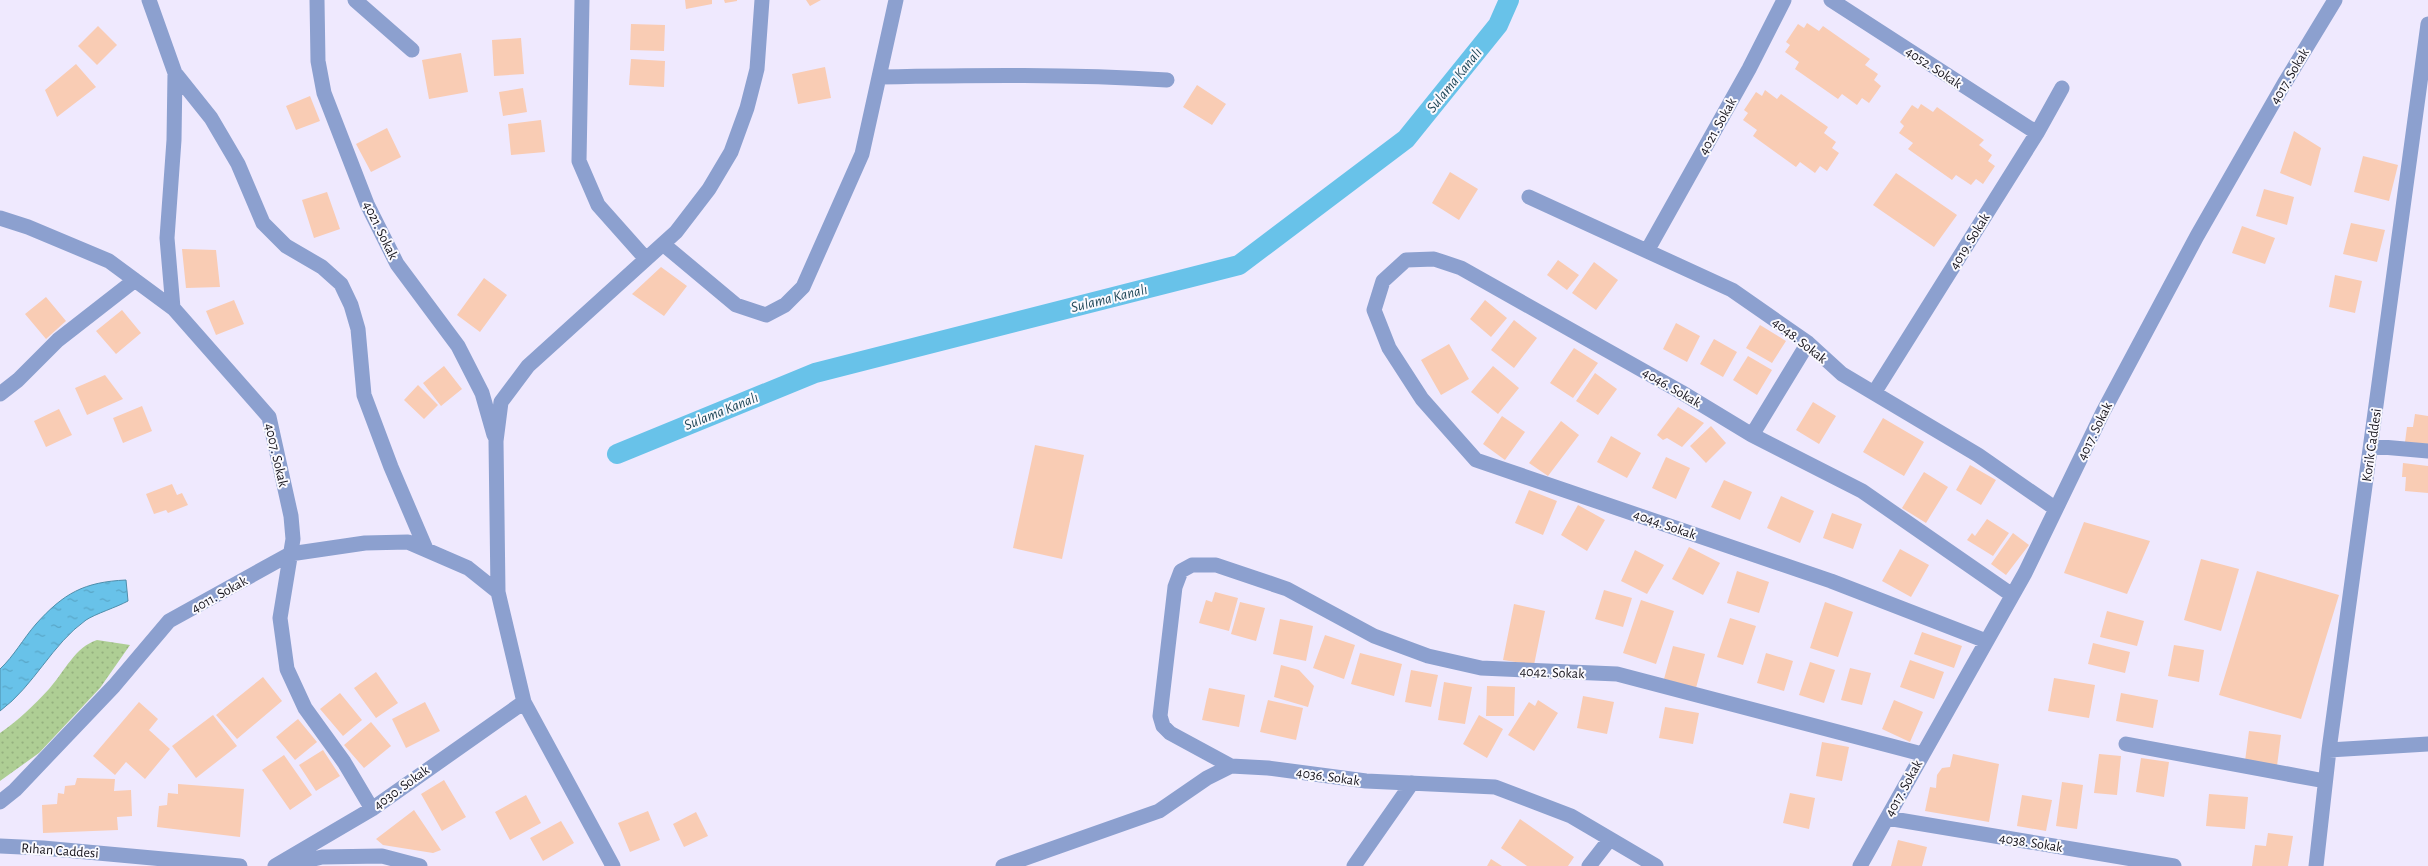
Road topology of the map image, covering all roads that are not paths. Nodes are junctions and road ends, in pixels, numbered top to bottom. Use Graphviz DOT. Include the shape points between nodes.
graph roads {
  1 [pos="149,0"];
  2 [pos="317,0"];
  3 [pos="355,0"];
  4 [pos="582,0"];
  5 [pos="762,0"];
  6 [pos="896,0"];
  7 [pos="1784,0"];
  8 [pos="1830,0"];
  9 [pos="2335,0"];
  10 [pos="2428,24"];
  11 [pos="412,50"];
  12 [pos="175,73"];
  13 [pos="880,77"];
  14 [pos="1167,80"];
  15 [pos="2062,88"];
  16 [pos="2037,134"];
  17 [pos="1529,197"];
  18 [pos="0,218"];
  19 [pos="663,244"];
  20 [pos="1647,252"];
  21 [pos="646,259"];
  22 [pos="135,280"];
  23 [pos="173,308"];
  24 [pos="1808,343"];
  25 [pos="1389,348"];
  26 [pos="1874,393"];
  27 [pos="0,394"];
  28 [pos="1752,435"];
  29 [pos="496,441"];
  30 [pos="2371,446"];
  31 [pos="2428,451"];
  32 [pos="2056,509"];
  33 [pos="426,550"];
  34 [pos="290,554"];
  35 [pos="498,592"];
  36 [pos="2012,595"];
  37 [pos="1986,641"];
  38 [pos="524,702"];
  39 [pos="2126,744"];
  40 [pos="2428,744"];
  41 [pos="2329,750"];
  42 [pos="1922,754"];
  43 [pos="1231,766"];
  44 [pos="2326,781"];
  45 [pos="1412,783"];
  46 [pos="0,802"];
  47 [pos="372,809"];
  48 [pos="1887,818"];
  49 [pos="1610,839"];
  50 [pos="0,846"];
  51 [pos="240,866"];
  52 [pos="275,866"];
  53 [pos="284,866"];
  54 [pos="420,866"];
  55 [pos="613,866"];
  56 [pos="1003,866"];
  57 [pos="1354,866"];
  58 [pos="1589,866"];
  59 [pos="1656,866"];
  60 [pos="1860,866"];
  61 [pos="2174,866"];
  62 [pos="2316,866"];
  1 -- 12 [label="street"];
  2 -- 29 [label="street, 4021. Sokak" via="318,62 324,93 367,204 397,264 458,346 482,393"];
  3 -- 11 [label="street"];
  4 -- 21 [label="street" via="579,161 598,204"];
  5 -- 19 [label="street" via="757,69 748,108 731,152 709,189"];
  6 -- 13 [label="street"];
  7 -- 20 [label="street, 4021. Sokak"];
  8 -- 16 [label="street, 4052. Sokak"];
  9 -- 32 [label="street, 4017. Sokak" via="2197,236 2103,412"];
  10 -- 30 [label="street, Korik Caddesi"];
  12 -- 23 [label="street" via="167,238"];
  12 -- 33 [label="street" via="211,118 238,164 263,223 286,246 322,267 344,291 358,329 364,395"];
  13 -- 14 [label="street" via="1003,74"];
  13 -- 19 [label="street" via="862,154 803,287 785,305 766,315 736,305"];
  15 -- 16 [label="street, 4019. Sokak"];
  16 -- 26 [label="street, 4019. Sokak"];
  17 -- 20 [label="street, 4048. Sokak"];
  18 -- 22 [label="street, 4007. Sokak" via="109,261"];
  19 -- 21 [label="street"];
  20 -- 24 [label="street, 4048. Sokak" via="1732,290"];
  21 -- 29 [label="street" via="528,366 501,402"];
  22 -- 23 [label="street, 4007. Sokak"];
  22 -- 27 [label="street" via="58,340"];
  23 -- 34 [label="street, 4007. Sokak" via="269,417 291,516 293,539"];
  24 -- 26 [label="street, 4048. Sokak" via="1842,374"];
  24 -- 28 [label="street"];
  25 -- 28 [label="street, 4046. Sokak" via="1374,310 1383,281 1406,260 1434,259 1461,268"];
  25 -- 37 [label="street, 4044. Sokak" via="1422,399 1476,460 1813,575"];
  26 -- 32 [label="street, 4048. Sokak" via="1978,455"];
  28 -- 36 [label="street, 4046. Sokak" via="1862,491"];
  29 -- 35 [label="street"];
  30 -- 31 [label="street"];
  30 -- 41 [label="street, Korik Caddesi"];
  32 -- 36 [label="street, 4017. Sokak"];
  33 -- 34 [label="street, 4011. Sokak" via="408,542 365,543"];
  33 -- 35 [label="street, 4011. Sokak" via="468,568"];
  34 -- 46 [label="street, 4011. Sokak" via="169,621 114,686"];
  34 -- 47 [label="street, 4007. Sokak" via="280,618 287,669 305,708 344,762"];
  35 -- 38 [label="street"];
  36 -- 37 [label="street, 4017. Sokak"];
  37 -- 42 [label="street, 4017. Sokak"];
  38 -- 47 [label="street, 4030. Sokak"];
  38 -- 55 [label="street"];
  39 -- 44 [label="street"];
  40 -- 41 [label="street"];
  41 -- 44 [label="street, Korik Caddesi"];
  42 -- 43 [label="street, 4042. Sokak" via="1617,674 1481,668 1428,656 1374,636 1287,589 1216,565 1192,565 1181,571 1175,587 1160,716 1170,733"];
  42 -- 48 [label="street, 4017. Sokak"];
  43 -- 45 [label="street, 4036. Sokak"];
  43 -- 56 [label="street, 4036. Sokak" via="1158,811"];
  44 -- 62 [label="street, Korik Caddesi"];
  45 -- 49 [label="street, 4036. Sokak" via="1495,787 1571,816"];
  45 -- 57 [label="street"];
  47 -- 52 [label="street, 4030. Sokak"];
  48 -- 60 [label="street, 4017. Sokak"];
  48 -- 61 [label="street, 4038. Sokak"];
  49 -- 58 [label="street"];
  49 -- 59 [label="street, 4036. Sokak"];
  50 -- 51 [label="street, Rıhan Caddesi"];
  53 -- 54 [label="street" via="322,857 382,856"];
}
